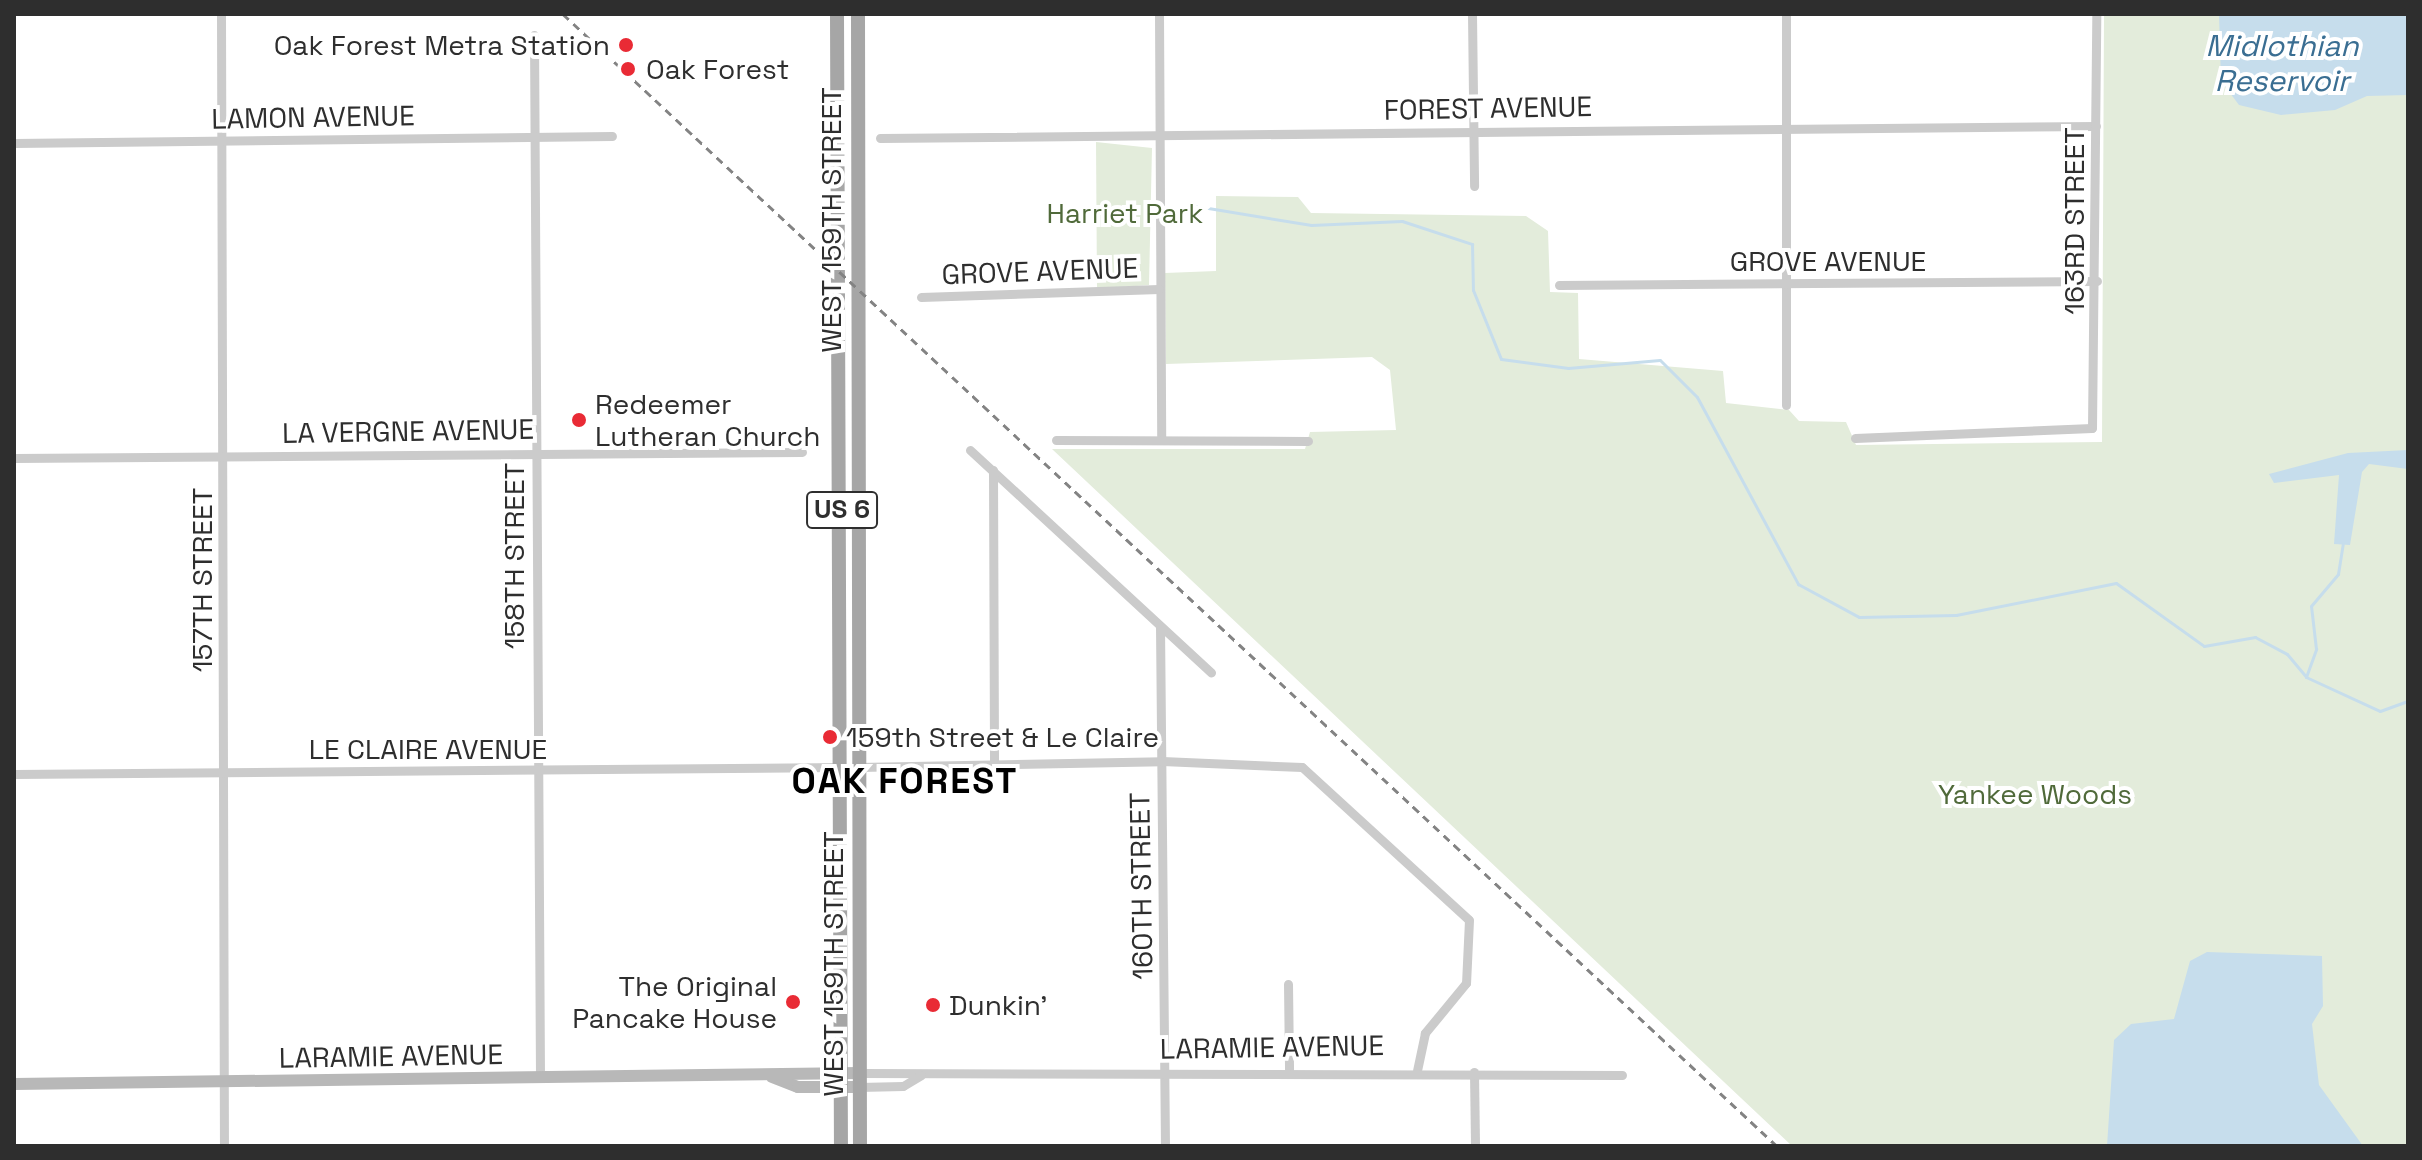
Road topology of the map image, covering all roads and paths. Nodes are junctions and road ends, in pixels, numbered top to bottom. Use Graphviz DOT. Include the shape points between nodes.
graph roads {
  1 [pos="221,14"];
  2 [pos="837,14"];
  3 [pos="858,14"];
  4 [pos="1159,14"];
  5 [pos="1472,14"];
  6 [pos="1786,14"];
  7 [pos="2096,14"];
  8 [pos="534,35"];
  9 [pos="2096,126"];
  10 [pos="1786,127"];
  11 [pos="1474,131"];
  12 [pos="1159,134"];
  13 [pos="612,136"];
  14 [pos="535,137"];
  15 [pos="880,138"];
  16 [pos="223,141"];
  17 [pos="14,143"];
  18 [pos="1474,186"];
  19 [pos="2097,281"];
  20 [pos="1786,282"];
  21 [pos="1559,285"];
  22 [pos="1159,289"];
  23 [pos="921,297"];
  24 [pos="1786,405"];
  25 [pos="1855,438"];
  26 [pos="1056,440"];
  27 [pos="1161,440"];
  28 [pos="1308,441"];
  29 [pos="970,450"];
  30 [pos="535,451"];
  31 [pos="802,452"];
  32 [pos="224,456"];
  33 [pos="14,458"];
  34 [pos="993,470"];
  35 [pos="1160,626"];
  36 [pos="1211,672"];
  37 [pos="1162,761"];
  38 [pos="994,765"];
  39 [pos="843,767"];
  40 [pos="859,767"];
  41 [pos="537,770"];
  42 [pos="223,773"];
  43 [pos="14,774"];
  44 [pos="1288,984"];
  45 [pos="1417,1070"];
  46 [pos="1289,1071"];
  47 [pos="1164,1072"];
  48 [pos="1474,1072"];
  49 [pos="1622,1075"];
  50 [pos="540,1078"];
  51 [pos="840,1080"];
  52 [pos="860,1080"];
  53 [pos="224,1082"];
  54 [pos="14,1084"];
  55 [pos="224,1146"];
  56 [pos="841,1146"];
  57 [pos="860,1146"];
  58 [pos="1165,1146"];
  59 [pos="1475,1146"];
  1 -- 16 [label="street, 157TH STREET"];
  2 -- 39 [label="main road, WEST 159TH STREET / US 6"];
  3 -- 40 [label="main road, WEST 159TH STREET / US 6"];
  4 -- 12 [label="street"];
  5 -- 11 [label="street"];
  6 -- 10 [label="street"];
  7 -- 9 [label="street, 163RD STREET"];
  8 -- 14 [label="street, 158TH STREET"];
  9 -- 10 [label="street, FOREST AVENUE"];
  9 -- 19 [label="street, 163RD STREET"];
  10 -- 11 [label="street, FOREST AVENUE"];
  10 -- 20 [label="street"];
  11 -- 12 [label="street, FOREST AVENUE"];
  11 -- 18 [label="street"];
  12 -- 15 [label="street, FOREST AVENUE"];
  12 -- 22 [label="street"];
  13 -- 14 [label="street, LAMON AVENUE"];
  14 -- 16 [label="street, LAMON AVENUE"];
  14 -- 30 [label="street, 158TH STREET"];
  16 -- 17 [label="street, LAMON AVENUE"];
  16 -- 32 [label="street, 157TH STREET"];
  19 -- 20 [label="street, GROVE AVENUE"];
  19 -- 25 [label="street, 163RD STREET" via="2092,428"];
  20 -- 21 [label="street, GROVE AVENUE"];
  20 -- 24 [label="street"];
  22 -- 23 [label="street, GROVE AVENUE"];
  22 -- 27 [label="street"];
  26 -- 27 [label="street"];
  27 -- 28 [label="street"];
  29 -- 34 [label="street"];
  30 -- 31 [label="street, LA VERGNE AVENUE"];
  30 -- 32 [label="street, LA VERGNE AVENUE"];
  30 -- 41 [label="street, 158TH STREET"];
  32 -- 33 [label="street, LA VERGNE AVENUE"];
  32 -- 42 [label="street, 157TH STREET"];
  34 -- 35 [label="street"];
  34 -- 38 [label="street"];
  35 -- 36 [label="street"];
  35 -- 37 [label="street, 160TH STREET"];
  37 -- 38 [label="street"];
  37 -- 45 [label="street" via="1302,767 1469,920 1466,983 1425,1033"];
  37 -- 47 [label="street, 160TH STREET"];
  38 -- 40 [label="street"];
  39 -- 41 [label="street, LE CLAIRE AVENUE"];
  39 -- 51 [label="main road, WEST 159TH STREET / US 6"];
  40 -- 52 [label="main road, WEST 159TH STREET / US 6"];
  41 -- 42 [label="street, LE CLAIRE AVENUE"];
  41 -- 50 [label="street, 158TH STREET"];
  42 -- 43 [label="street, LE CLAIRE AVENUE"];
  42 -- 53 [label="street, 157TH STREET"];
  44 -- 46 [label="street"];
  45 -- 46 [label="street, LARAMIE AVENUE"];
  45 -- 48 [label="street, LARAMIE AVENUE"];
  46 -- 47 [label="street, LARAMIE AVENUE"];
  47 -- 52 [label="street, LARAMIE AVENUE" via="922,1074"];
  47 -- 58 [label="street, 160TH STREET"];
  48 -- 49 [label="street, LARAMIE AVENUE"];
  48 -- 59 [label="street"];
  50 -- 51 [label="street, LARAMIE AVENUE"];
  50 -- 53 [label="street, LARAMIE AVENUE"];
  51 -- 52 [label="street, LARAMIE AVENUE"];
  51 -- 56 [label="main road, WEST 159TH STREET / US 6"];
  52 -- 57 [label="main road, WEST 159TH STREET / US 6"];
  53 -- 54 [label="street, LARAMIE AVENUE"];
  53 -- 55 [label="street, 157TH STREET"];
}
